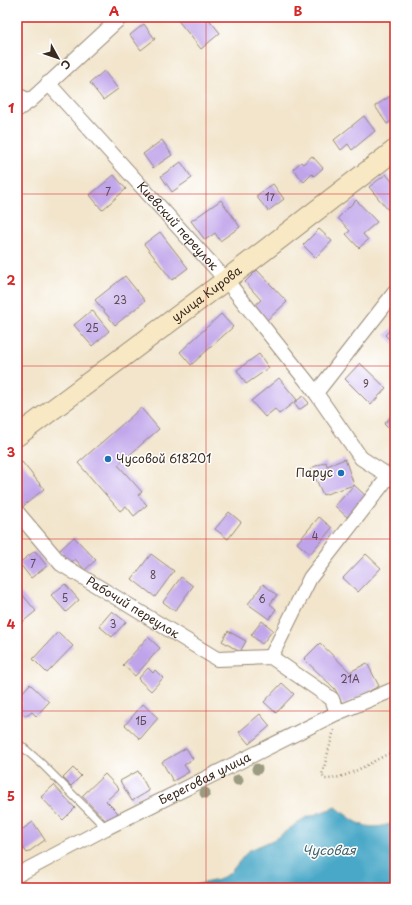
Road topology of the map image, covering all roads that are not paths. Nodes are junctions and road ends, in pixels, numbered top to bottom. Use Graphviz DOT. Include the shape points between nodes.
graph roads {
  1 [pos="121,17"];
  2 [pos="48,83"];
  3 [pos="24,98"];
  4 [pos="17,110"];
  5 [pos="395,150"];
  6 [pos="226,280"];
  7 [pos="395,292"];
  8 [pos="316,393"];
  9 [pos="17,436"];
  10 [pos="392,478"];
  11 [pos="17,512"];
  12 [pos="271,657"];
  13 [pos="395,689"];
  14 [pos="337,714"];
  15 [pos="17,742"];
  16 [pos="106,828"];
  17 [pos="17,875"];
  1 -- 2 [label="street"];
  2 -- 3 [label="street"];
  2 -- 6 [label="street, Киевский переулок"];
  3 -- 4 [label="street"];
  5 -- 6 [label="street, улица Кирова"];
  6 -- 8 [label="street, Киевский переулок"];
  6 -- 9 [label="street, улица Кирова"];
  7 -- 8 [label="street"];
  8 -- 10 [label="street, Киевский переулок" via="361,458"];
  10 -- 12 [label="street" via="310,578"];
  11 -- 12 [label="street, Рабочий переулок" via="61,564 218,659"];
  12 -- 14 [label="street" via="332,699"];
  13 -- 14 [label="street, Береговая улица"];
  14 -- 16 [label="street, Береговая улица"];
  15 -- 16 [label="lane"];
  16 -- 17 [label="street, Береговая улица"];
}
